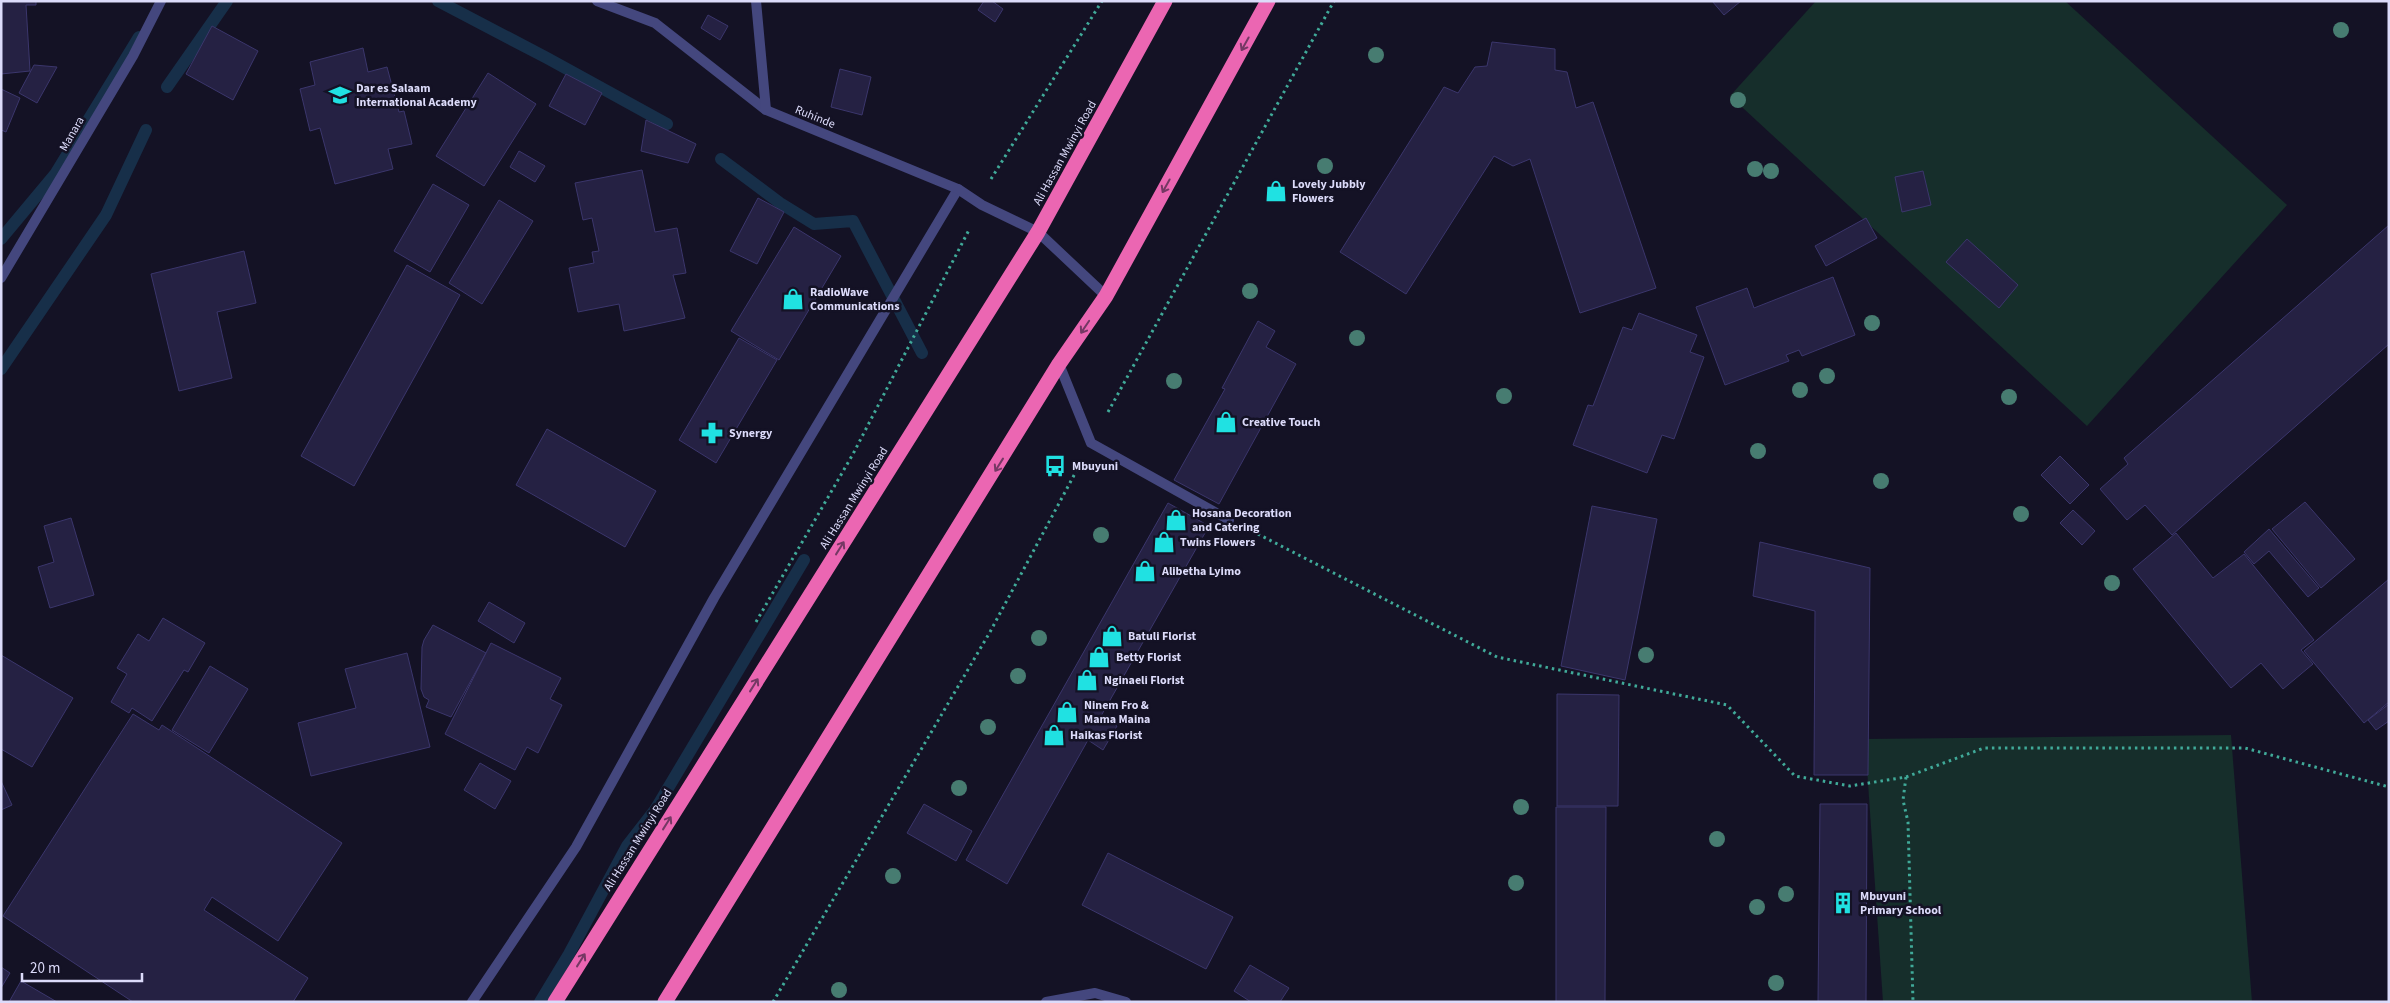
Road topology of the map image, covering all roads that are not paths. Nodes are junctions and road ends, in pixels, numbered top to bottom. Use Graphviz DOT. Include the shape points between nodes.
graph roads {
  1 [pos="160,1"];
  2 [pos="597,1"];
  3 [pos="756,1"];
  4 [pos="1165,1"];
  5 [pos="1268,1"];
  6 [pos="766,110"];
  7 [pos="958,189"];
  8 [pos="1038,232"];
  9 [pos="1,278"];
  10 [pos="1106,296"];
  11 [pos="1059,364"];
  12 [pos="1228,520"];
  13 [pos="472,1002"];
  14 [pos="555,1002"];
  15 [pos="665,1002"];
  16 [pos="1046,1002"];
  17 [pos="1126,1002"];
  1 -- 9 [label="street, Manara" via="133,56"];
  2 -- 6 [label="street, Ruhinde" via="654,23"];
  3 -- 6 [label="street"];
  4 -- 8 [label="highway, Ali Hassan Mwinyi Road"];
  5 -- 10 [label="highway, one-way"];
  6 -- 7 [label="street, Ruhinde"];
  7 -- 8 [label="street, Ruhinde" via="982,205"];
  7 -- 13 [label="street" via="714,598 576,847"];
  8 -- 10 [label="street, Ruhinde"];
  14 -- 8 [label="highway, Ali Hassan Mwinyi Road, one-way"];
  10 -- 11 [label="highway, one-way"];
  11 -- 12 [label="street" via="1091,443"];
  11 -- 15 [label="highway, one-way"];
  16 -- 17 [label="street" via="1094,993"];
}
